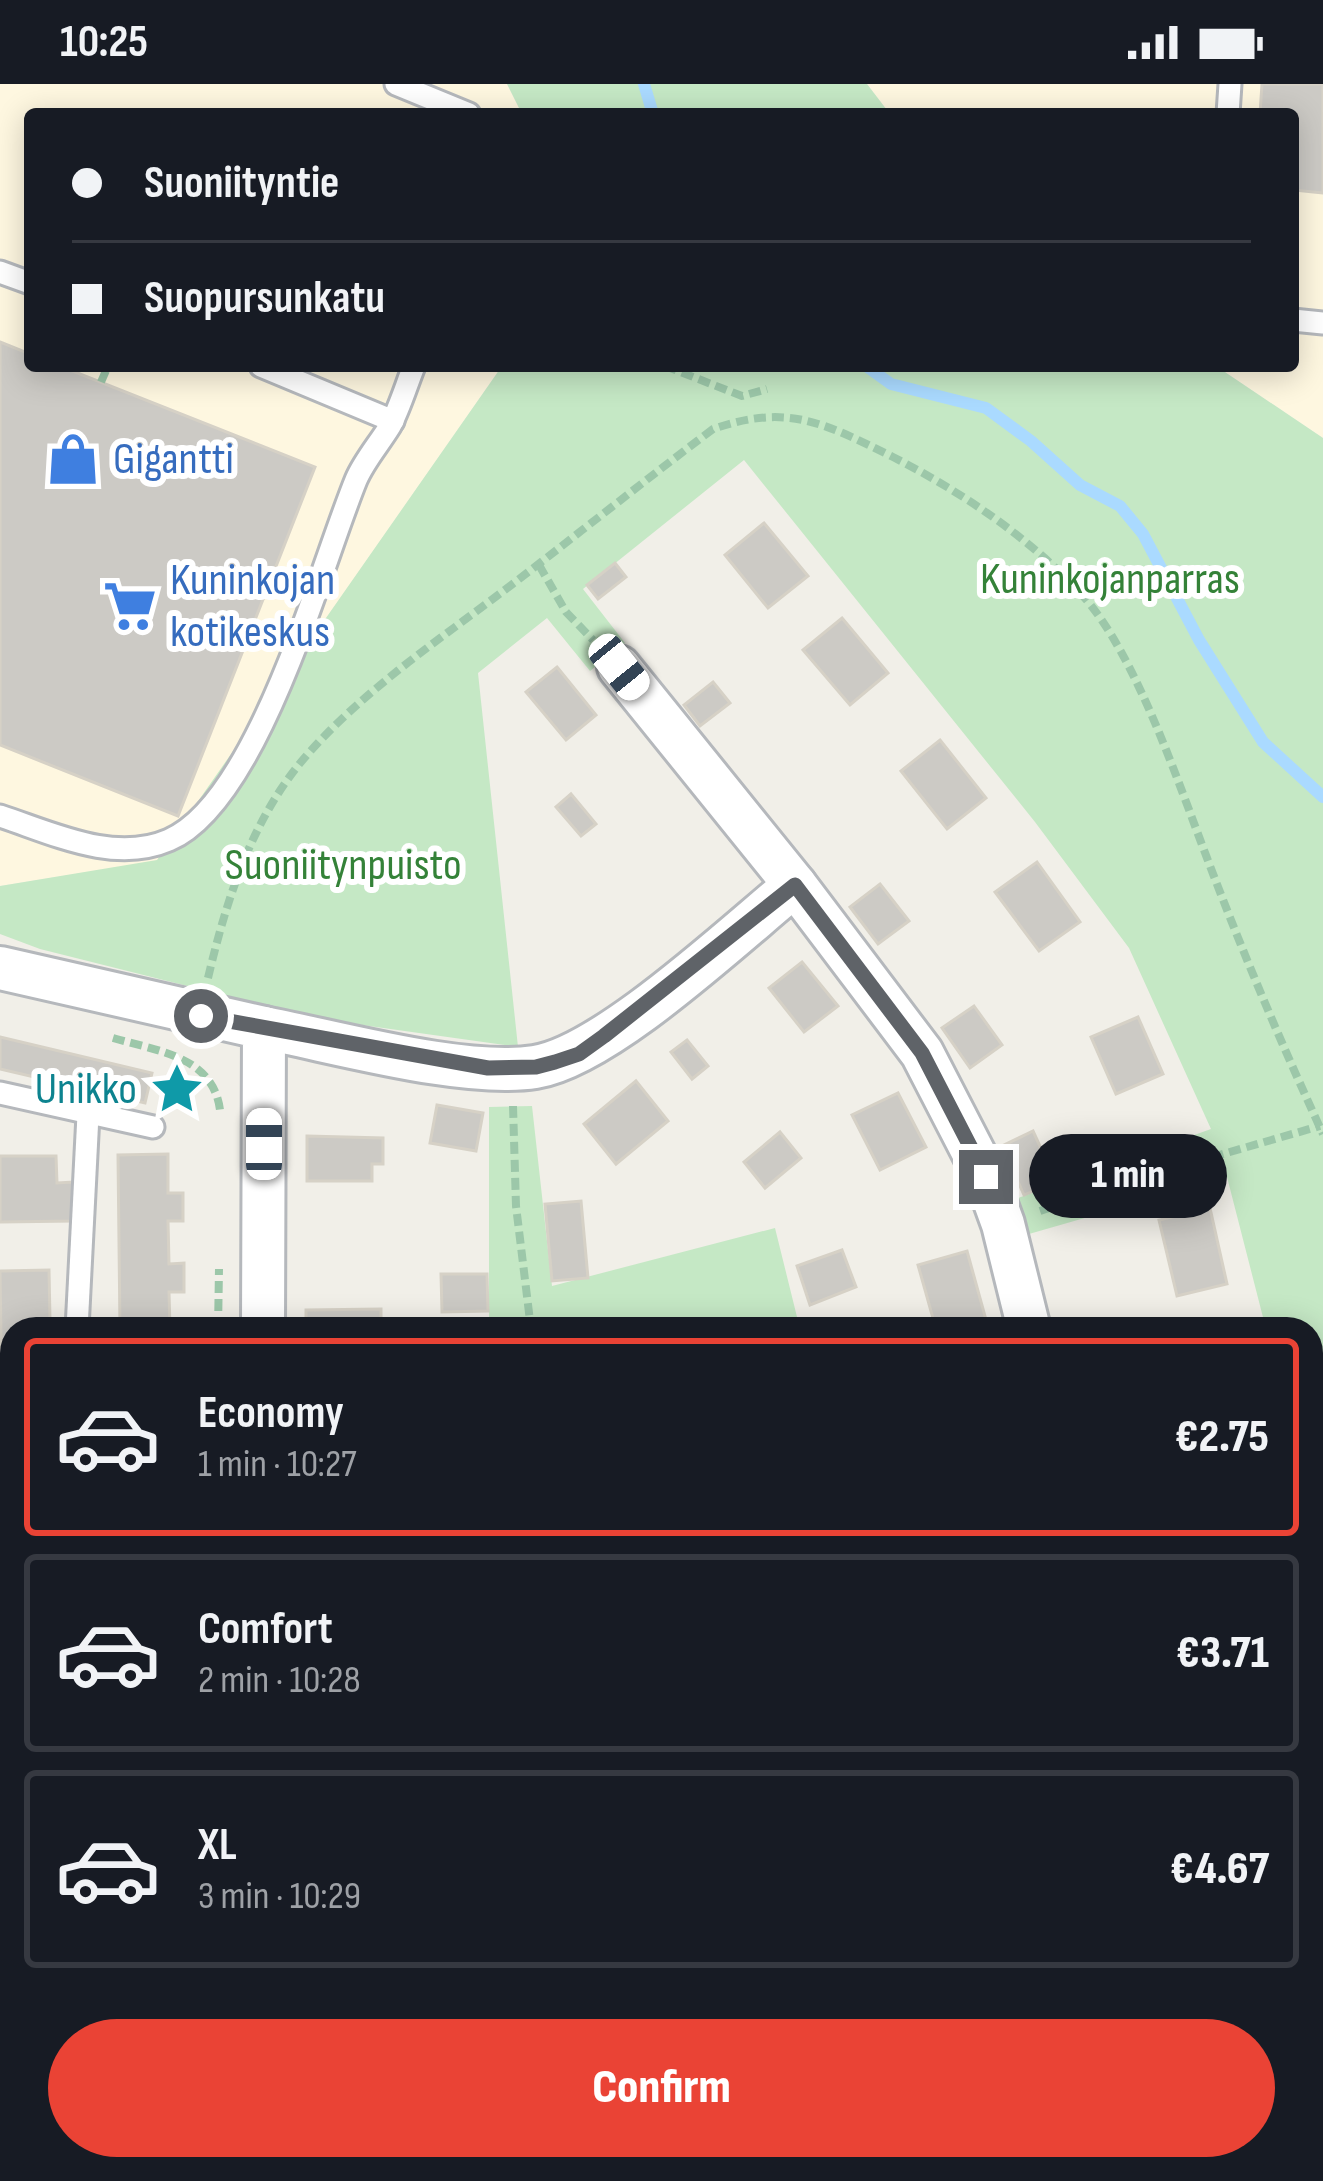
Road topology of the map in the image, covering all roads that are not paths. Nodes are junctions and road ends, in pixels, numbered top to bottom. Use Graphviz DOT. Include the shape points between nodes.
graph roads {
  1 [pos="396,84"];
  2 [pos="454,108"];
  3 [pos="275,372"];
  4 [pos="412,372"];
  5 [pos="393,421"];
  6 [pos="619,667"];
  7 [pos="0,816"];
  8 [pos="795,885"];
  9 [pos="0,968"];
  10 [pos="264,1028"];
  11 [pos="0,1094"];
  12 [pos="88,1115"];
  13 [pos="153,1127"];
  14 [pos="78,1317"];
  15 [pos="263,1317"];
  16 [pos="1026,1317"];
  1 -- 2 [label="lane"];
  3 -- 5 [label="lane"];
  4 -- 5 [label="lane"];
  5 -- 7 [label="lane" via="358,475 284,681 204,816 169,840 126,850"];
  6 -- 8 [label="street"];
  8 -- 10 [label="street" via="579,1054 536,1067 433,1061"];
  8 -- 16 [label="street" via="922,1053 986,1177"];
  9 -- 10 [label="street"];
  10 -- 15 [label="street"];
  11 -- 12 [label="lane"];
  12 -- 13 [label="lane"];
  12 -- 14 [label="lane"];
}
